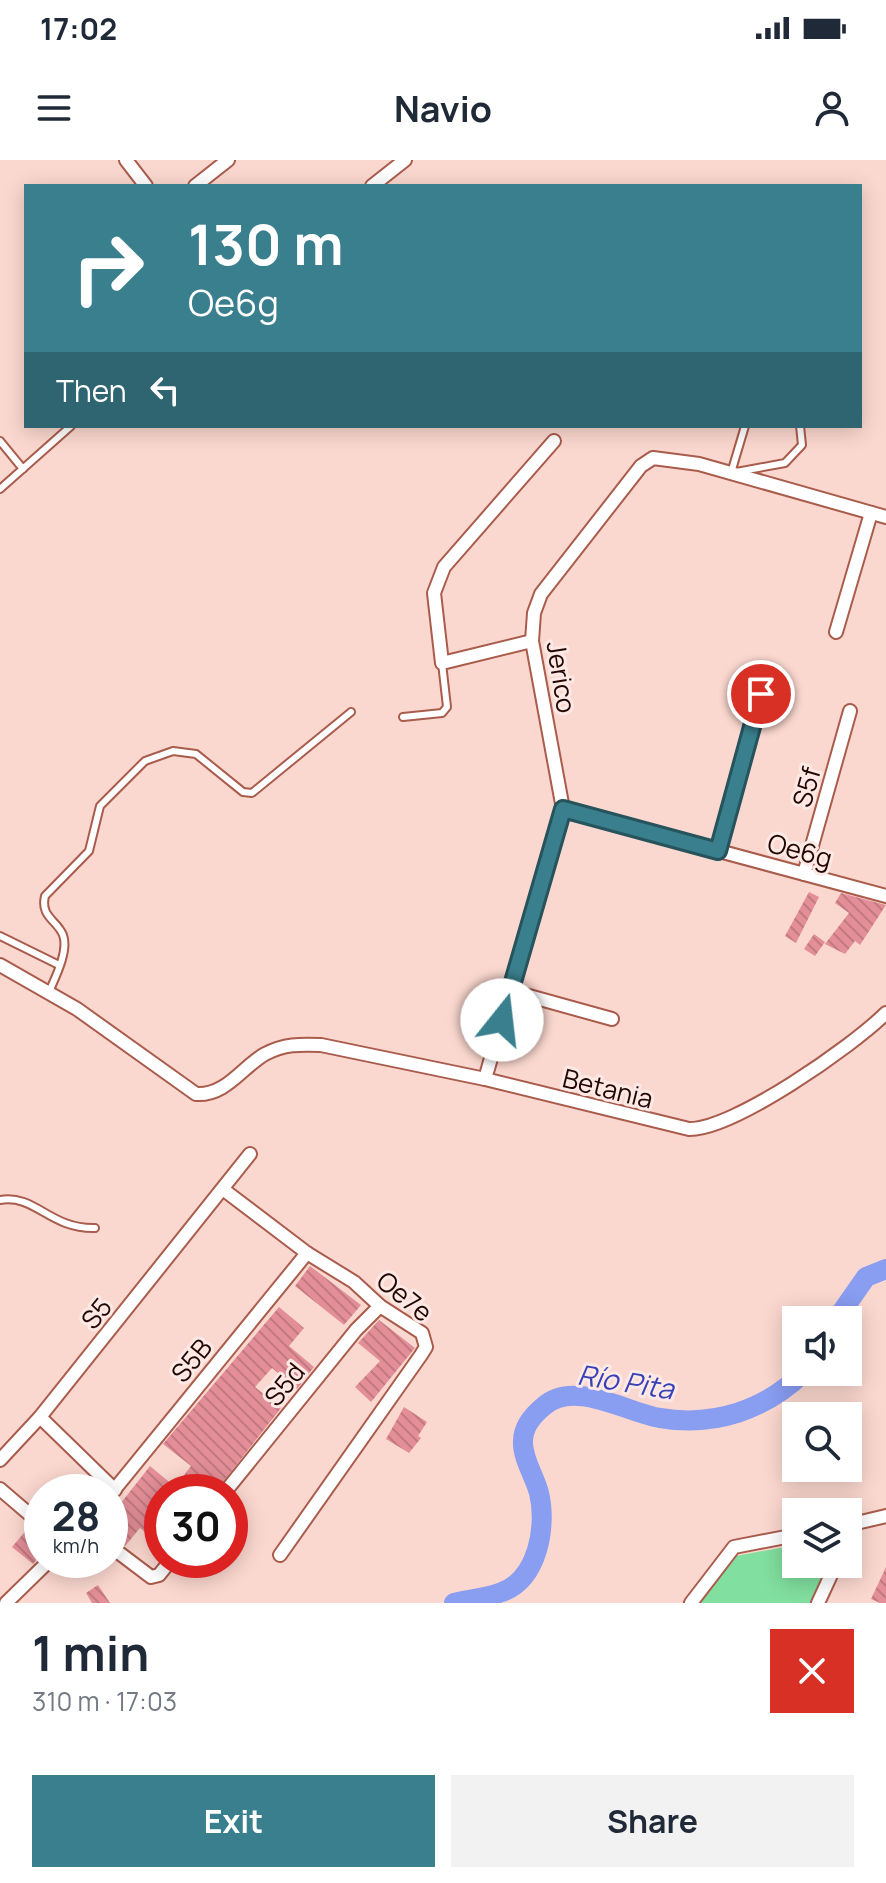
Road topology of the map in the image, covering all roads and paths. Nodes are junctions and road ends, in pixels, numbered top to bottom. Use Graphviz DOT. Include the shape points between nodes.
graph roads {
  1 [pos="126,160"];
  2 [pos="228,160"];
  3 [pos="405,160"];
  4 [pos="144,184"];
  5 [pos="198,184"];
  6 [pos="375,184"];
  7 [pos="69,428"];
  8 [pos="744,428"];
  9 [pos="800,428"];
  10 [pos="0,441"];
  11 [pos="554,441"];
  12 [pos="23,469"];
  13 [pos="731,473"];
  14 [pos="0,489"];
  15 [pos="871,513"];
  16 [pos="886,517"];
  17 [pos="836,632"];
  18 [pos="532,641"];
  19 [pos="442,663"];
  20 [pos="761,694"];
  21 [pos="850,711"];
  22 [pos="351,712"];
  23 [pos="403,717"];
  24 [pos="563,809"];
  25 [pos="718,851"];
  26 [pos="804,874"];
  27 [pos="886,896"];
  28 [pos="0,936"];
  29 [pos="0,965"];
  30 [pos="59,965"];
  31 [pos="511,991"];
  32 [pos="49,992"];
  33 [pos="886,1013"];
  34 [pos="612,1019"];
  35 [pos="485,1079"];
  36 [pos="250,1154"];
  37 [pos="224,1190"];
  38 [pos="0,1200"];
  39 [pos="95,1228"];
  40 [pos="307,1253"];
  41 [pos="380,1306"];
  42 [pos="40,1417"];
  43 [pos="0,1460"];
  44 [pos="95,1474"];
  45 [pos="127,1474"];
  46 [pos="240,1474"];
  47 [pos="0,1489"];
  48 [pos="24,1510"];
  49 [pos="886,1516"];
  50 [pos="862,1521"];
  51 [pos="782,1538"];
  52 [pos="280,1555"];
  53 [pos="128,1560"];
  54 [pos="144,1572"];
  55 [pos="32,1578"];
  56 [pos="830,1578"];
  57 [pos="6,1603"];
  58 [pos="691,1603"];
  59 [pos="818,1603"];
  1 -- 4 [label="street"];
  2 -- 5 [label="street"];
  3 -- 6 [label="street"];
  7 -- 12 [label="lane"];
  8 -- 13 [label="lane"];
  9 -- 13 [label="lane" via="802,445 785,463"];
  10 -- 12 [label="lane"];
  11 -- 19 [label="street" via="437,579"];
  12 -- 14 [label="lane"];
  13 -- 15 [label="street, Jerico"];
  13 -- 18 [label="street, Jerico" via="667,457 644,463 541,594"];
  15 -- 16 [label="street, Jerico"];
  15 -- 17 [label="street"];
  18 -- 19 [label="street"];
  18 -- 24 [label="street, Jerico"];
  19 -- 23 [label="lane" via="447,707 442,713"];
  20 -- 25 [label="street"];
  21 -- 26 [label="street, S5f"];
  22 -- 30 [label="lane" via="252,793 243,792 204,757 186,751 166,752 141,763 100,806 89,851 45,896 45,914 64,938"];
  24 -- 25 [label="street, Oe6g"];
  24 -- 31 [label="street, Jerico"];
  25 -- 26 [label="street, Oe6g"];
  26 -- 27 [label="street, Oe6g"];
  28 -- 30 [label="lane"];
  29 -- 32 [label="street"];
  30 -- 32 [label="lane"];
  31 -- 34 [label="street"];
  31 -- 35 [label="street, Jerico"];
  32 -- 35 [label="street, Betania" via="191,1091 209,1094 265,1055 296,1044 356,1050"];
  33 -- 35 [label="street, Betania" via="835,1055 708,1128 667,1125"];
  36 -- 37 [label="street, S5"];
  37 -- 40 [label="street, Oe7e"];
  37 -- 42 [label="street, S5"];
  38 -- 39 [label="lane" via="22,1200 64,1225"];
  40 -- 41 [label="street, Oe7e" via="354,1282"];
  40 -- 45 [label="street, S5B"];
  41 -- 46 [label="street, S5d"];
  41 -- 52 [label="street, Oe7e" via="422,1333 426,1347"];
  42 -- 43 [label="street, S5"];
  42 -- 44 [label="street"];
  47 -- 48 [label="street"];
  49 -- 50 [label="street"];
  51 -- 58 [label="street" via="734,1547"];
  53 -- 54 [label="street"];
  55 -- 57 [label="street"];
  56 -- 59 [label="street"];
}
